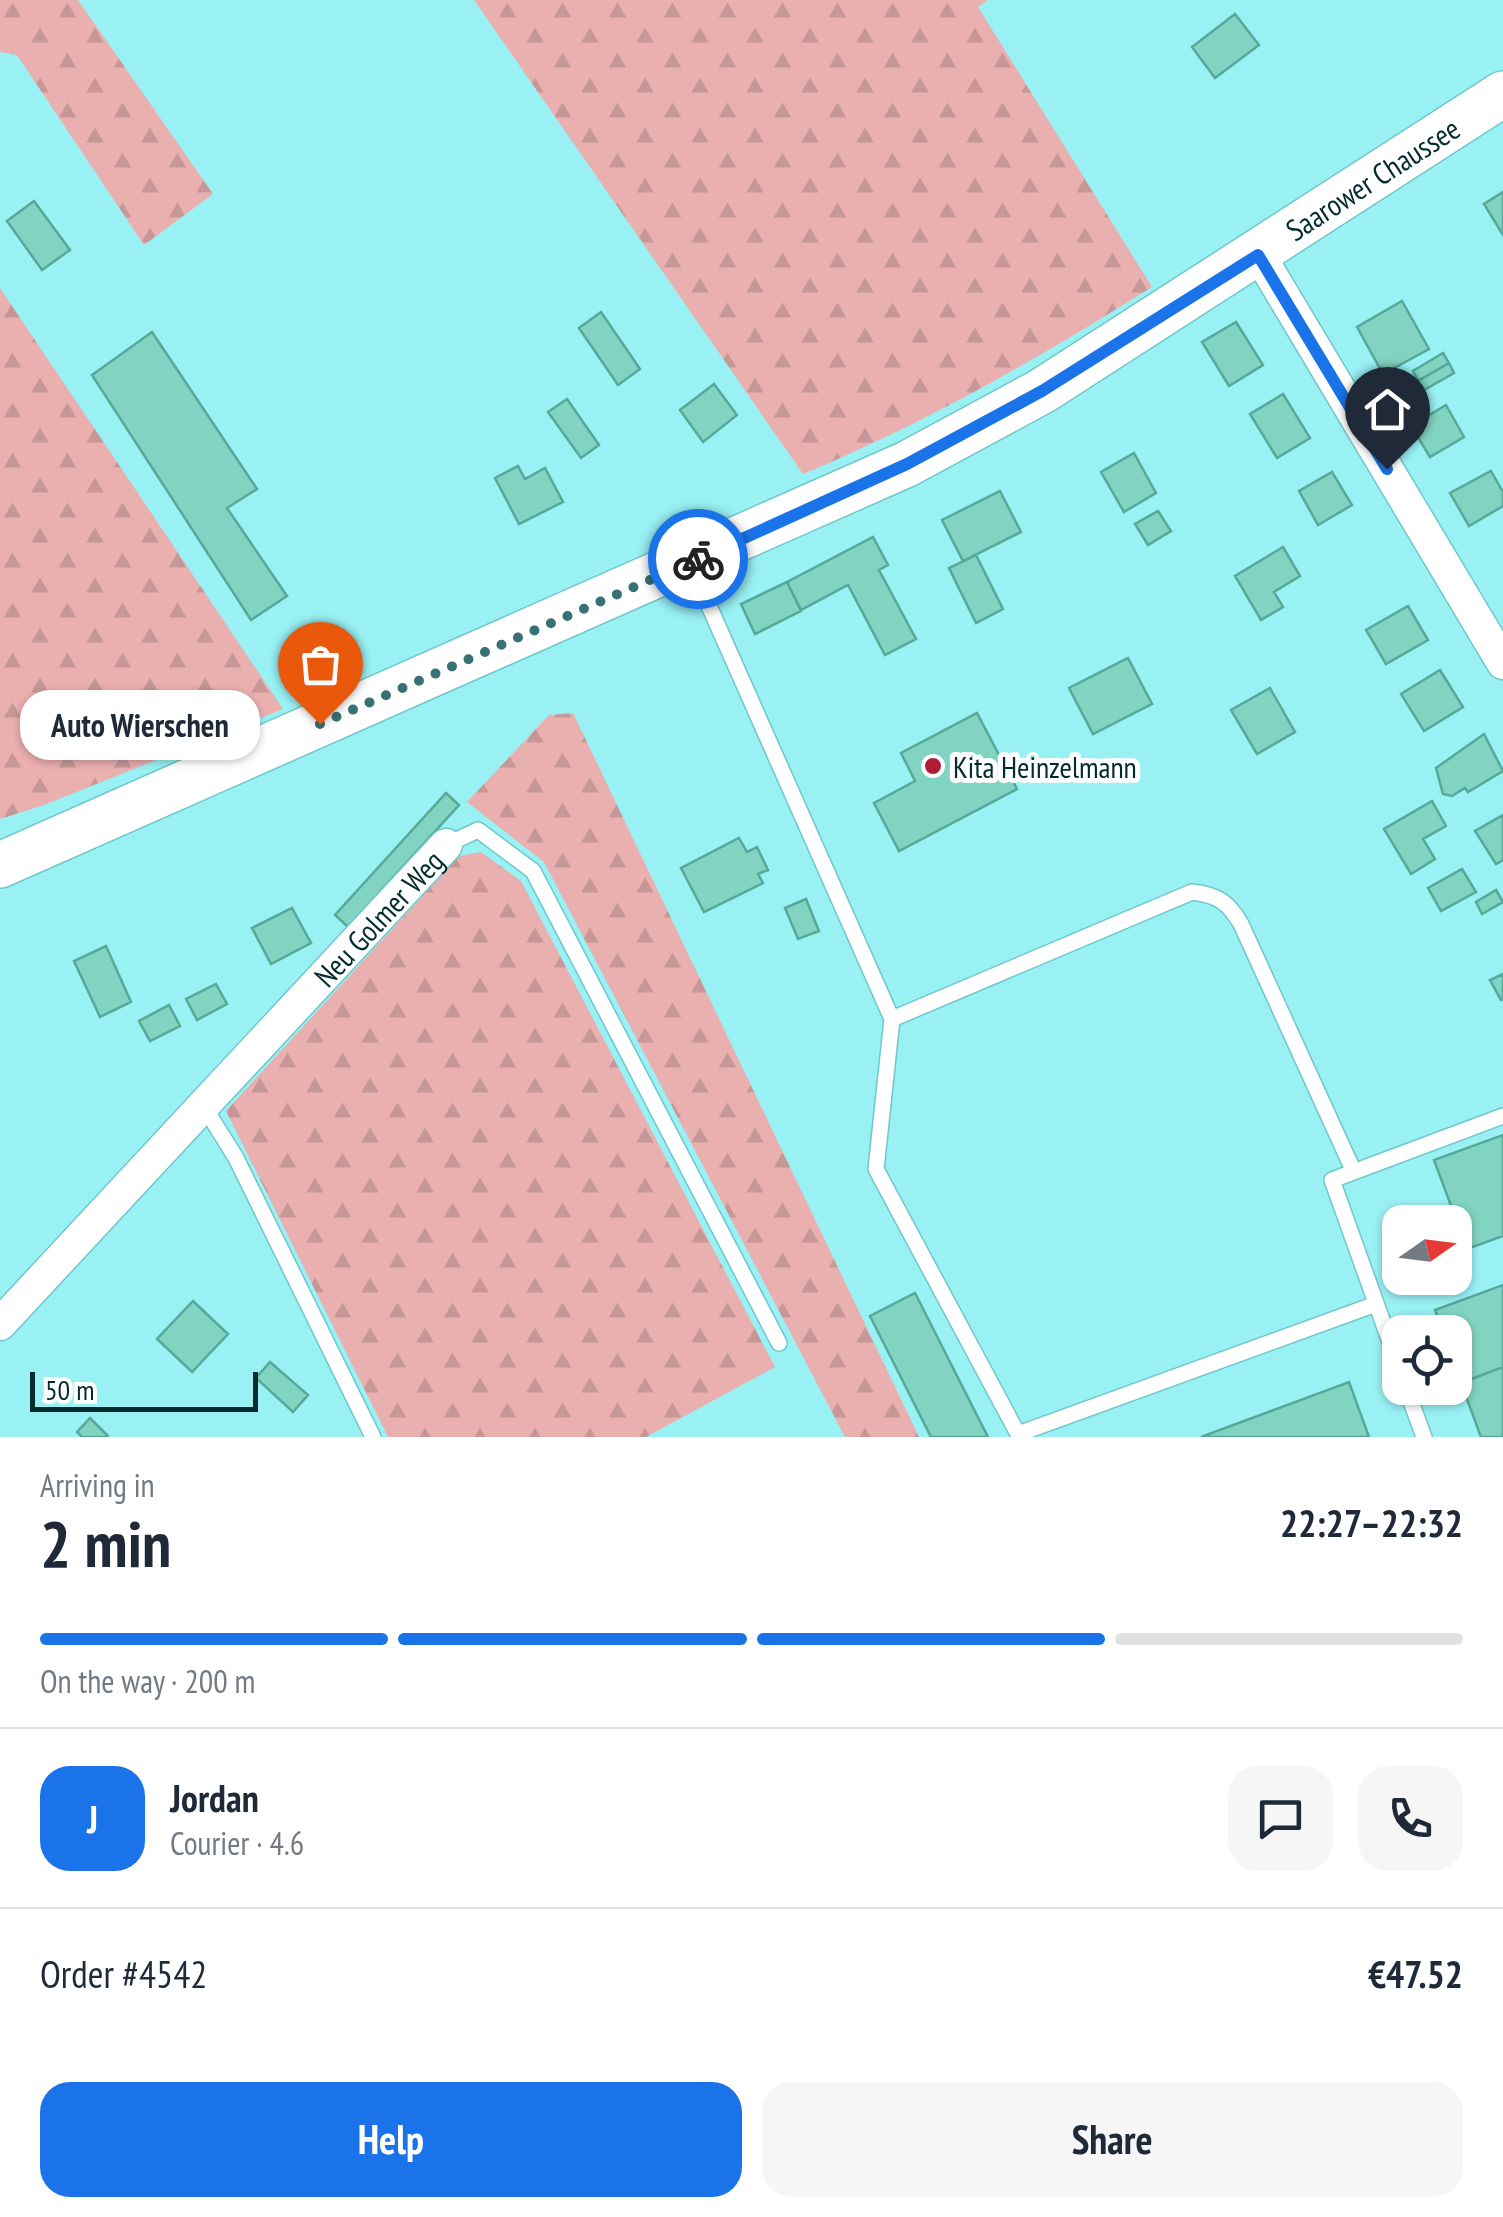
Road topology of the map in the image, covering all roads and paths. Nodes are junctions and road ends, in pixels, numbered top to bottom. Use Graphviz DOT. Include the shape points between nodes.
graph roads {
  1 [pos="1503,94"];
  2 [pos="1258,255"];
  3 [pos="690,563"];
  4 [pos="1503,663"];
  5 [pos="446,845"];
  6 [pos="0,865"];
  7 [pos="892,1019"];
  8 [pos="204,1106"];
  9 [pos="1503,1116"];
  10 [pos="1354,1172"];
  11 [pos="1376,1304"];
  12 [pos="1382,1320"];
  13 [pos="0,1324"];
  14 [pos="778,1343"];
  15 [pos="1412,1405"];
  16 [pos="1018,1436"];
  17 [pos="373,1437"];
  18 [pos="1424,1437"];
  1 -- 2 [label="main road, Saarower Chaussee"];
  2 -- 3 [label="main road, Saarower Chaussee" via="1025,400 907,464"];
  2 -- 4 [label="street"];
  3 -- 6 [label="main road, Saarower Chaussee"];
  3 -- 7 [label="lane"];
  5 -- 8 [label="street, Neu Golmer Weg"];
  5 -- 14 [label="lane, Neu Golmer Weg" via="478,830 533,871"];
  7 -- 10 [label="lane" via="1192,892 1213,894 1229,904 1240,924"];
  7 -- 16 [label="lane" via="876,1170"];
  8 -- 13 [label="street, Neu Golmer Weg"];
  8 -- 17 [label="lane"];
  9 -- 10 [label="lane"];
  10 -- 11 [label="lane" via="1332,1180"];
  11 -- 12 [label="lane"];
  11 -- 16 [label="lane"];
  15 -- 18 [label="lane"];
}
